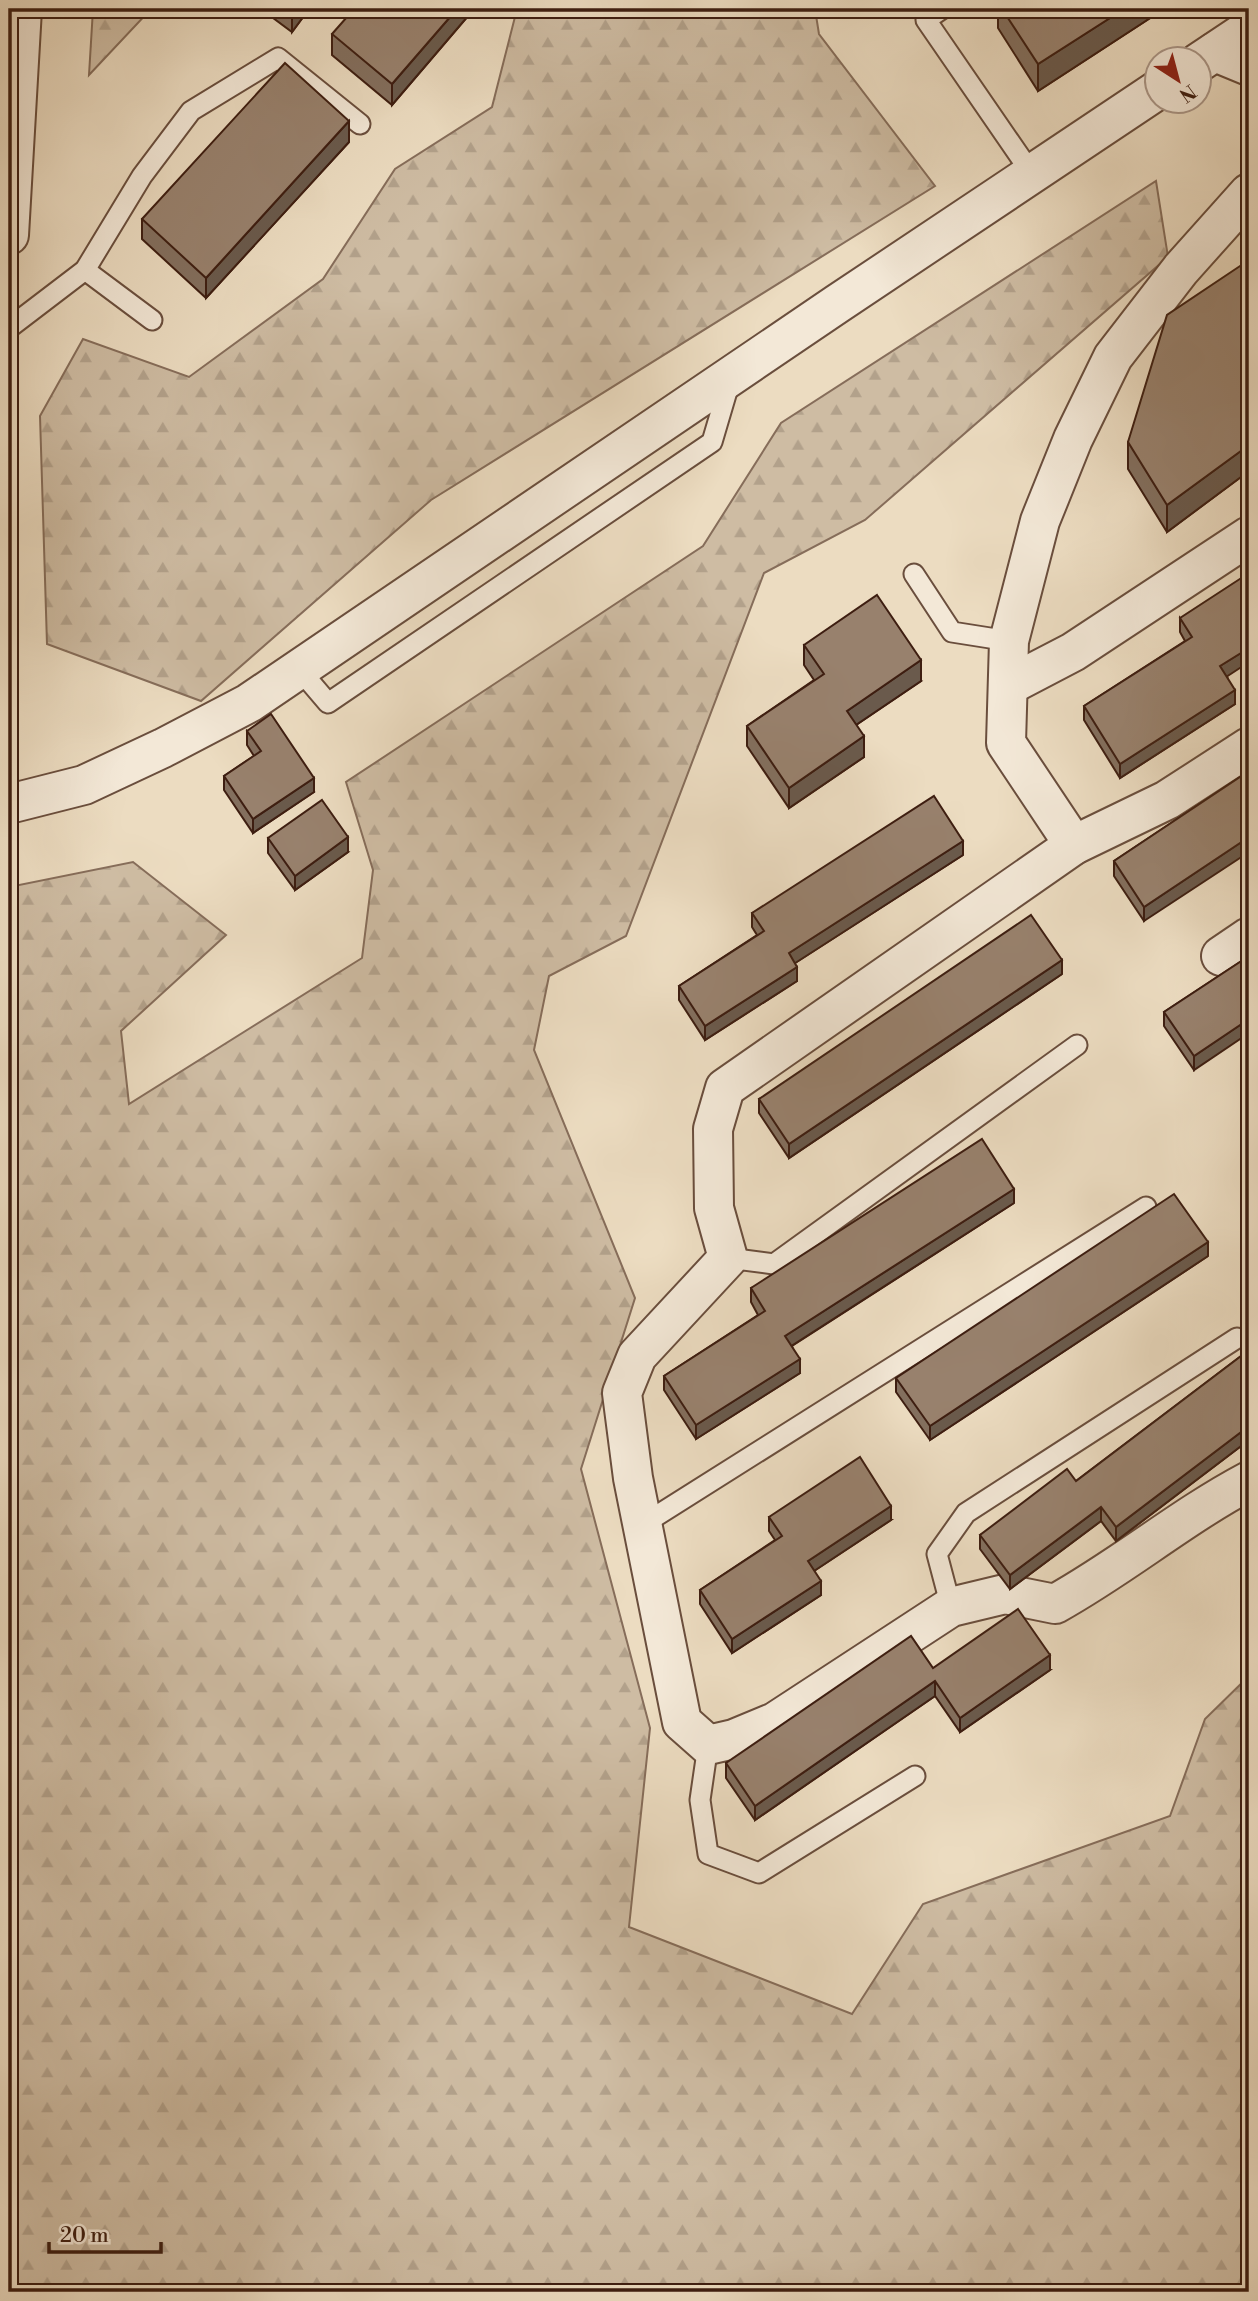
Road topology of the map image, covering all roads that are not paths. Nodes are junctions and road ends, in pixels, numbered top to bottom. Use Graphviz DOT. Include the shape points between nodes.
graph roads {
  1 [pos="22,9"];
  2 [pos="942,9"];
  3 [pos="1249,29"];
  4 [pos="1212,54"];
  5 [pos="1212,58"];
  6 [pos="1249,66"];
  7 [pos="1142,101"];
  8 [pos="360,124"];
  9 [pos="1032,174"];
  10 [pos="1249,193"];
  11 [pos="9,235"];
  12 [pos="85,271"];
  13 [pos="152,320"];
  14 [pos="9,328"];
  15 [pos="1249,536"];
  16 [pos="914,574"];
  17 [pos="1009,641"];
  18 [pos="1008,686"];
  19 [pos="1249,747"];
  20 [pos="9,804"];
  21 [pos="1074,845"];
  22 [pos="1077,1045"];
  23 [pos="1146,1207"];
  24 [pos="728,1258"];
  25 [pos="1237,1338"];
  26 [pos="1249,1480"];
  27 [pos="642,1525"];
  28 [pos="951,1607"];
  29 [pos="708,1745"];
  30 [pos="915,1776"];
  1 -- 11 [label="street"];
  2 -- 9 [label="lane" via="926,20"];
  3 -- 4 [label="street"];
  5 -- 6 [label="street"];
  7 -- 9 [label="street"];
  8 -- 12 [label="lane" via="278,58 191,111 142,176"];
  9 -- 20 [label="street" via="249,703 85,785"];
  10 -- 17 [label="street" via="1181,269 1113,357 1040,521"];
  12 -- 13 [label="lane"];
  12 -- 14 [label="lane"];
  15 -- 18 [label="street" via="1073,652"];
  16 -- 17 [label="lane" via="952,632"];
  17 -- 18 [label="street"];
  18 -- 21 [label="street" via="1006,743"];
  19 -- 21 [label="street" via="1167,800"];
  21 -- 24 [label="street" via="725,1088 713,1129 713,1208"];
  22 -- 24 [label="lane" via="775,1264"];
  23 -- 27 [label="lane"];
  24 -- 27 [label="street" via="637,1356 622,1394"];
  25 -- 28 [label="lane" via="966,1513 937,1554"];
  26 -- 28 [label="street" via="1055,1604 1005,1594"];
  27 -- 29 [label="street" via="682,1722"];
  28 -- 29 [label="street" via="775,1722"];
  29 -- 30 [label="lane" via="700,1800 708,1854 759,1873"];
}
